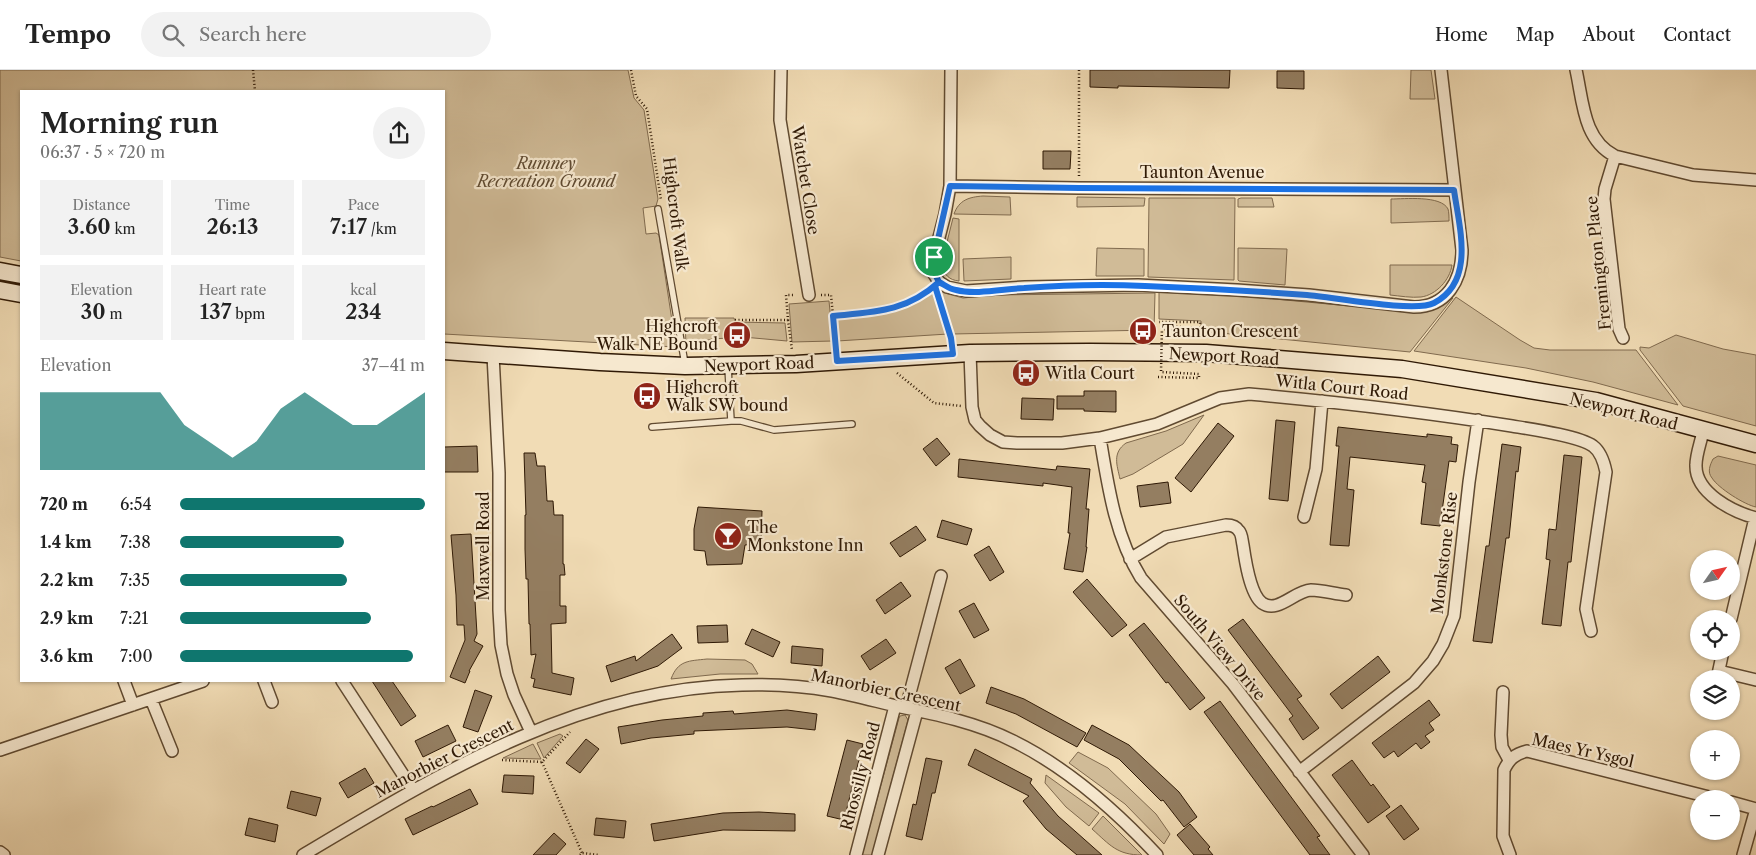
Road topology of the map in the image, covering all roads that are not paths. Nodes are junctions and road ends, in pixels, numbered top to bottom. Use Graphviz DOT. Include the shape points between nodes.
graph roads {
  1 [pos="780,70"];
  2 [pos="951,70"];
  3 [pos="1441,70"];
  4 [pos="1576,70"];
  5 [pos="1615,156"];
  6 [pos="1756,180"];
  7 [pos="950,186"];
  8 [pos="1454,190"];
  9 [pos="658,209"];
  10 [pos="0,271"];
  11 [pos="20,275"];
  12 [pos="0,290"];
  13 [pos="20,294"];
  14 [pos="809,295"];
  15 [pos="1623,338"];
  16 [pos="445,351"];
  17 [pos="970,353"];
  18 [pos="494,355"];
  19 [pos="728,365"];
  20 [pos="685,366"];
  21 [pos="1322,401"];
  22 [pos="1478,420"];
  23 [pos="731,421"];
  24 [pos="852,424"];
  25 [pos="652,427"];
  26 [pos="1703,431"];
  27 [pos="1100,438"];
  28 [pos="1756,444"];
  29 [pos="1304,517"];
  30 [pos="1756,518"];
  31 [pos="1130,559"];
  32 [pos="941,576"];
  33 [pos="1346,595"];
  34 [pos="1733,610"];
  35 [pos="1591,631"];
  36 [pos="1740,678"];
  37 [pos="1756,680"];
  38 [pos="124,682"];
  39 [pos="200,682"];
  40 [pos="264,682"];
  41 [pos="343,682"];
  42 [pos="1503,692"];
  43 [pos="151,699"];
  44 [pos="272,702"];
  45 [pos="133,705"];
  46 [pos="906,708"];
  47 [pos="531,732"];
  48 [pos="0,750"];
  49 [pos="172,751"];
  50 [pos="1509,760"];
  51 [pos="1299,772"];
  52 [pos="413,790"];
  53 [pos="1690,792"];
  54 [pos="1740,805"];
  55 [pos="1756,809"];
  56 [pos="0,852"];
  57 [pos="4,855"];
  58 [pos="303,855"];
  59 [pos="856,855"];
  60 [pos="878,855"];
  61 [pos="1157,855"];
  62 [pos="1363,855"];
  63 [pos="1510,855"];
  64 [pos="1743,855"];
  1 -- 14 [label="street, Watchet Close" via="780,120"];
  2 -- 7 [label="street"];
  3 -- 8 [label="street"];
  4 -- 5 [label="street" via="1592,135 1606,152"];
  5 -- 6 [label="street" via="1693,175"];
  5 -- 15 [label="street, Fremington Place" via="1604,199 1619,329"];
  7 -- 8 [label="street, Taunton Avenue"];
  7 -- 8 [label="street" via="932,265 937,284 947,287 966,291 1138,285 1309,295 1425,307 1443,297 1460,273 1462,250"];
  9 -- 20 [label="lane, Highcroft Walk"];
  10 -- 11 [label="main road"];
  12 -- 13 [label="main road"];
  16 -- 18 [label="main road, Newport Road"];
  17 -- 19 [label="main road, Newport Road"];
  17 -- 26 [label="main road, Newport Road" via="1206,353 1402,369 1596,401"];
  17 -- 27 [label="street, Witla Court Road" via="972,408 975,420 990,435 1003,442 1017,443 1062,443"];
  18 -- 20 [label="main road, Newport Road"];
  18 -- 47 [label="street, Maxwell Road" via="501,645 509,681"];
  19 -- 20 [label="main road, Newport Road"];
  19 -- 23 [label="lane"];
  21 -- 22 [label="street, Witla Court Road"];
  21 -- 27 [label="street, Witla Court Road" via="1233,395 1157,424"];
  21 -- 29 [label="street" via="1316,470"];
  22 -- 35 [label="street, Witla Court Road" via="1582,440 1600,454 1606,472 1586,610"];
  22 -- 51 [label="street, Monkstone Rise" via="1454,616 1442,644 1414,683"];
  23 -- 24 [label="lane" via="774,430"];
  23 -- 25 [label="lane"];
  26 -- 28 [label="main road, Newport Road"];
  26 -- 30 [label="street" via="1696,465 1702,486 1740,514"];
  27 -- 31 [label="street, South View Drive" via="1113,506"];
  30 -- 34 [label="street"];
  31 -- 33 [label="street" via="1166,537 1233,525 1240,531 1253,587 1261,602 1279,606 1298,593 1311,590"];
  31 -- 51 [label="street, South View Drive" via="1147,585 1233,684"];
  32 -- 46 [label="street"];
  36 -- 37 [label="street"];
  38 -- 45 [label="street"];
  39 -- 43 [label="street"];
  40 -- 44 [label="street"];
  41 -- 52 [label="street"];
  42 -- 50 [label="street" via="1500,735"];
  43 -- 45 [label="street"];
  43 -- 49 [label="street"];
  45 -- 48 [label="street"];
  46 -- 47 [label="street, Manorbier Crescent" via="832,691 707,686 622,702"];
  46 -- 59 [label="street, Rhossilly Road"];
  46 -- 60 [label="street"];
  46 -- 61 [label="street, Manorbier Crescent" via="980,728 1026,748 1111,808"];
  47 -- 52 [label="street, Manorbier Crescent" via="478,755"];
  50 -- 53 [label="street, Maes Yr Ysgol" via="1527,751"];
  50 -- 63 [label="street, Maes Yr Ysgol" via="1504,770 1503,836"];
  51 -- 62 [label="street, South View Drive"];
  52 -- 58 [label="street, Manorbier Crescent"];
  54 -- 55 [label="street"];
  55 -- 64 [label="street"];
  56 -- 57 [label="street"];
}
